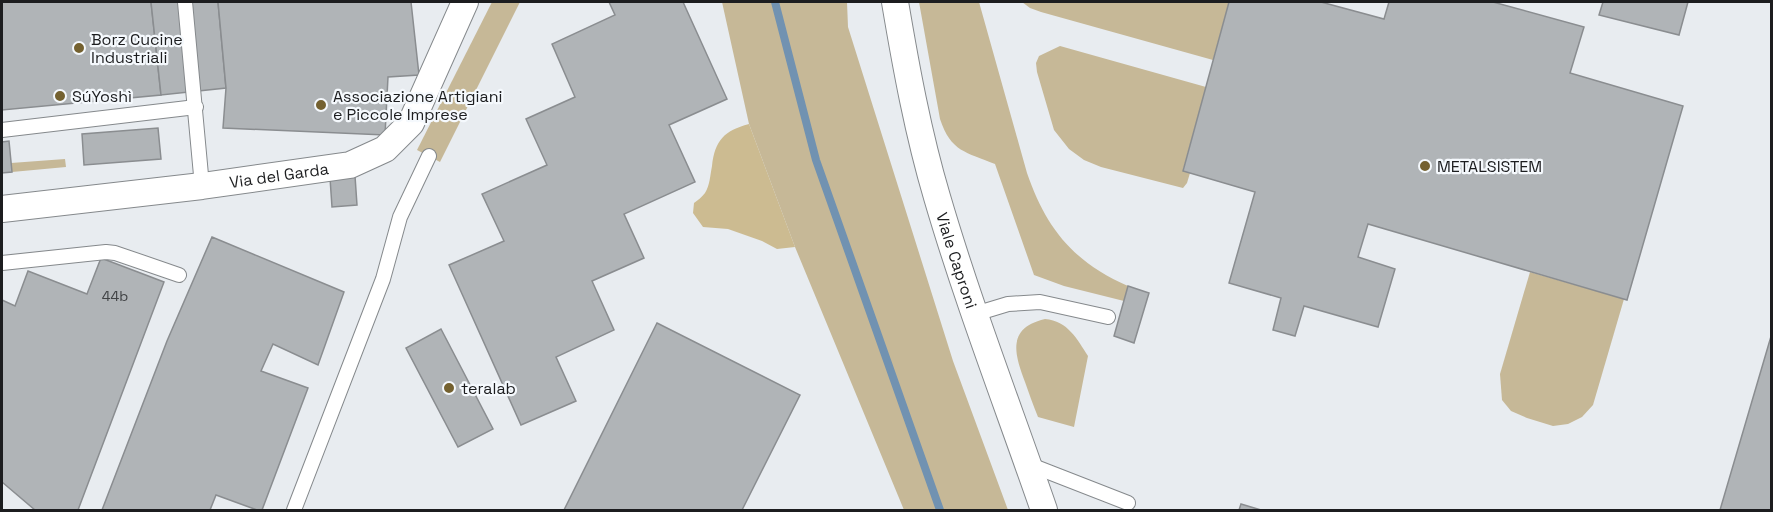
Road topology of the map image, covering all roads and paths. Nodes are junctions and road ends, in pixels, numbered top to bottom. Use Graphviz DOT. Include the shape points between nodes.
graph roads {
  1 [pos="185,2"];
  2 [pos="465,2"];
  3 [pos="895,2"];
  4 [pos="196,107"];
  5 [pos="2,130"];
  6 [pos="429,156"];
  7 [pos="202,186"];
  8 [pos="2,209"];
  9 [pos="2,263"];
  10 [pos="179,275"];
  11 [pos="975,314"];
  12 [pos="1108,317"];
  13 [pos="1028,464"];
  14 [pos="1128,503"];
  15 [pos="294,510"];
  16 [pos="1044,510"];
  1 -- 4 [label="lane"];
  2 -- 7 [label="street, Via del Garda" via="411,123 385,149 350,165"];
  3 -- 11 [label="street, Viale Caproni" via="924,148"];
  4 -- 5 [label="lane"];
  4 -- 7 [label="lane"];
  6 -- 15 [label="lane" via="400,217 383,279"];
  7 -- 8 [label="street, Via del Garda"];
  9 -- 10 [label="lane" via="106,252"];
  11 -- 12 [label="lane" via="1008,304 1040,302"];
  11 -- 13 [label="street, Viale Caproni"];
  13 -- 14 [label="lane"];
  13 -- 16 [label="street, Viale Caproni"];
}
